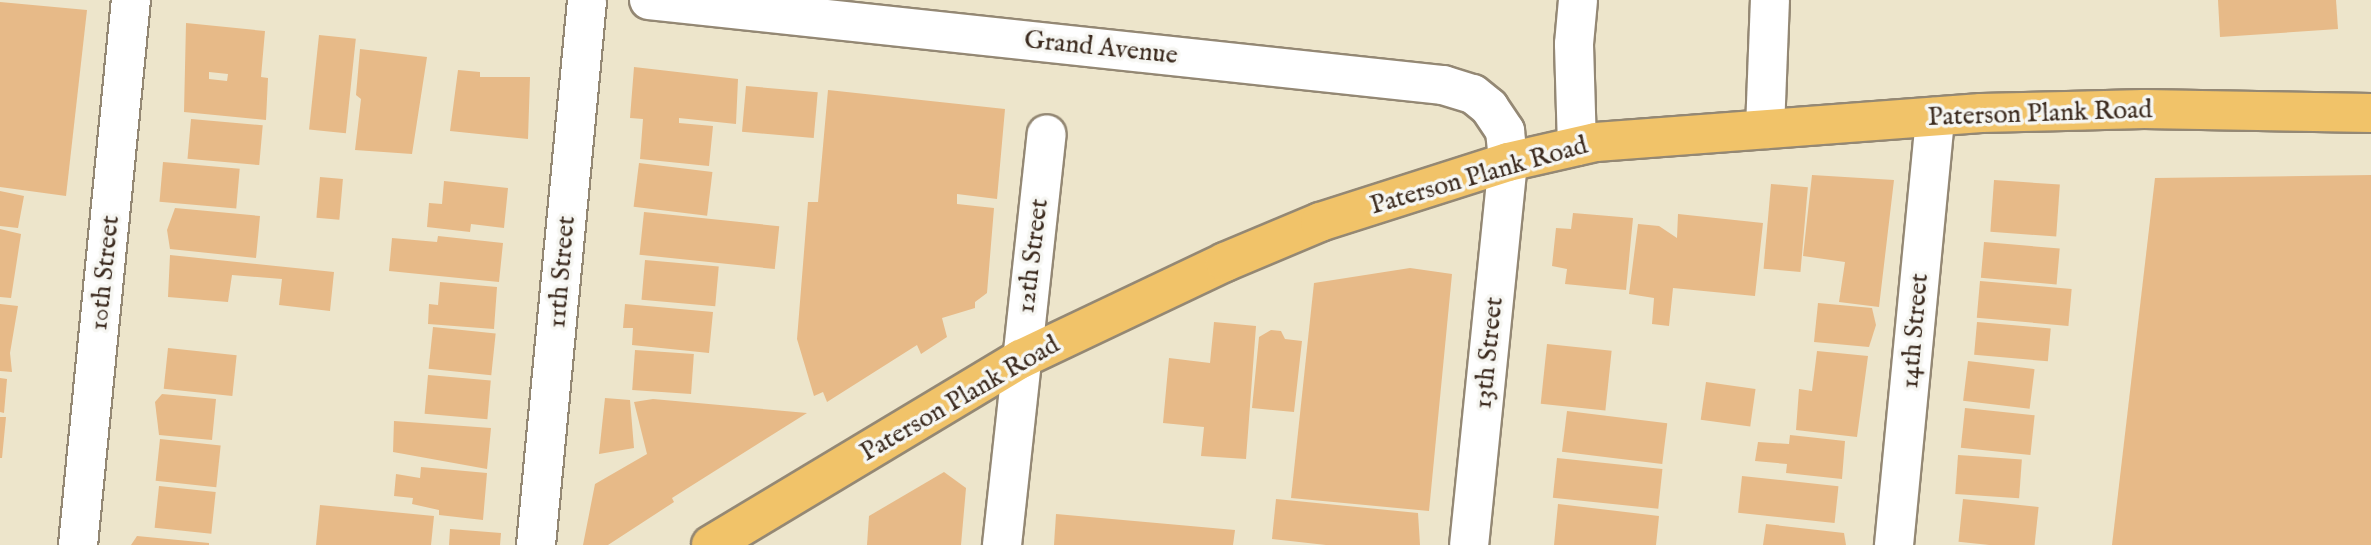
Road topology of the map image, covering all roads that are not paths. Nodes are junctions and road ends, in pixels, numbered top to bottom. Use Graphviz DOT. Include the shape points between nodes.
graph roads {
  1 [pos="131,0"];
  2 [pos="587,0"];
  3 [pos="649,0"];
  4 [pos="1578,0"];
  5 [pos="1770,0"];
  6 [pos="866,11"];
  7 [pos="2371,113"];
  8 [pos="1935,117"];
  9 [pos="1765,129"];
  10 [pos="1047,134"];
  11 [pos="1577,146"];
  12 [pos="1508,162"];
  13 [pos="1021,359"];
  14 [pos="78,545"];
  15 [pos="536,545"];
  16 [pos="711,545"];
  17 [pos="1002,545"];
  18 [pos="1469,545"];
  19 [pos="1894,545"];
  1 -- 14 [label="street, 10th Street"];
  2 -- 15 [label="street, 11th Street"];
  3 -- 6 [label="street, Grand Avenue"];
  4 -- 11 [label="street" via="1574,44"];
  5 -- 9 [label="street"];
  6 -- 12 [label="street, Grand Avenue" via="1443,85 1473,94 1489,107 1505,131"];
  7 -- 8 [label="main road, Paterson Plank Road" via="2131,109"];
  8 -- 9 [label="main road, Paterson Plank Road"];
  8 -- 19 [label="street, 14th Street"];
  9 -- 11 [label="main road, Paterson Plank Road"];
  10 -- 13 [label="street, 12th Street"];
  11 -- 12 [label="main road, Paterson Plank Road"];
  12 -- 13 [label="main road, Paterson Plank Road" via="1320,222"];
  12 -- 18 [label="street, 13th Street"];
  13 -- 16 [label="main road, Paterson Plank Road"];
  13 -- 17 [label="street, 12th Street"];
}
